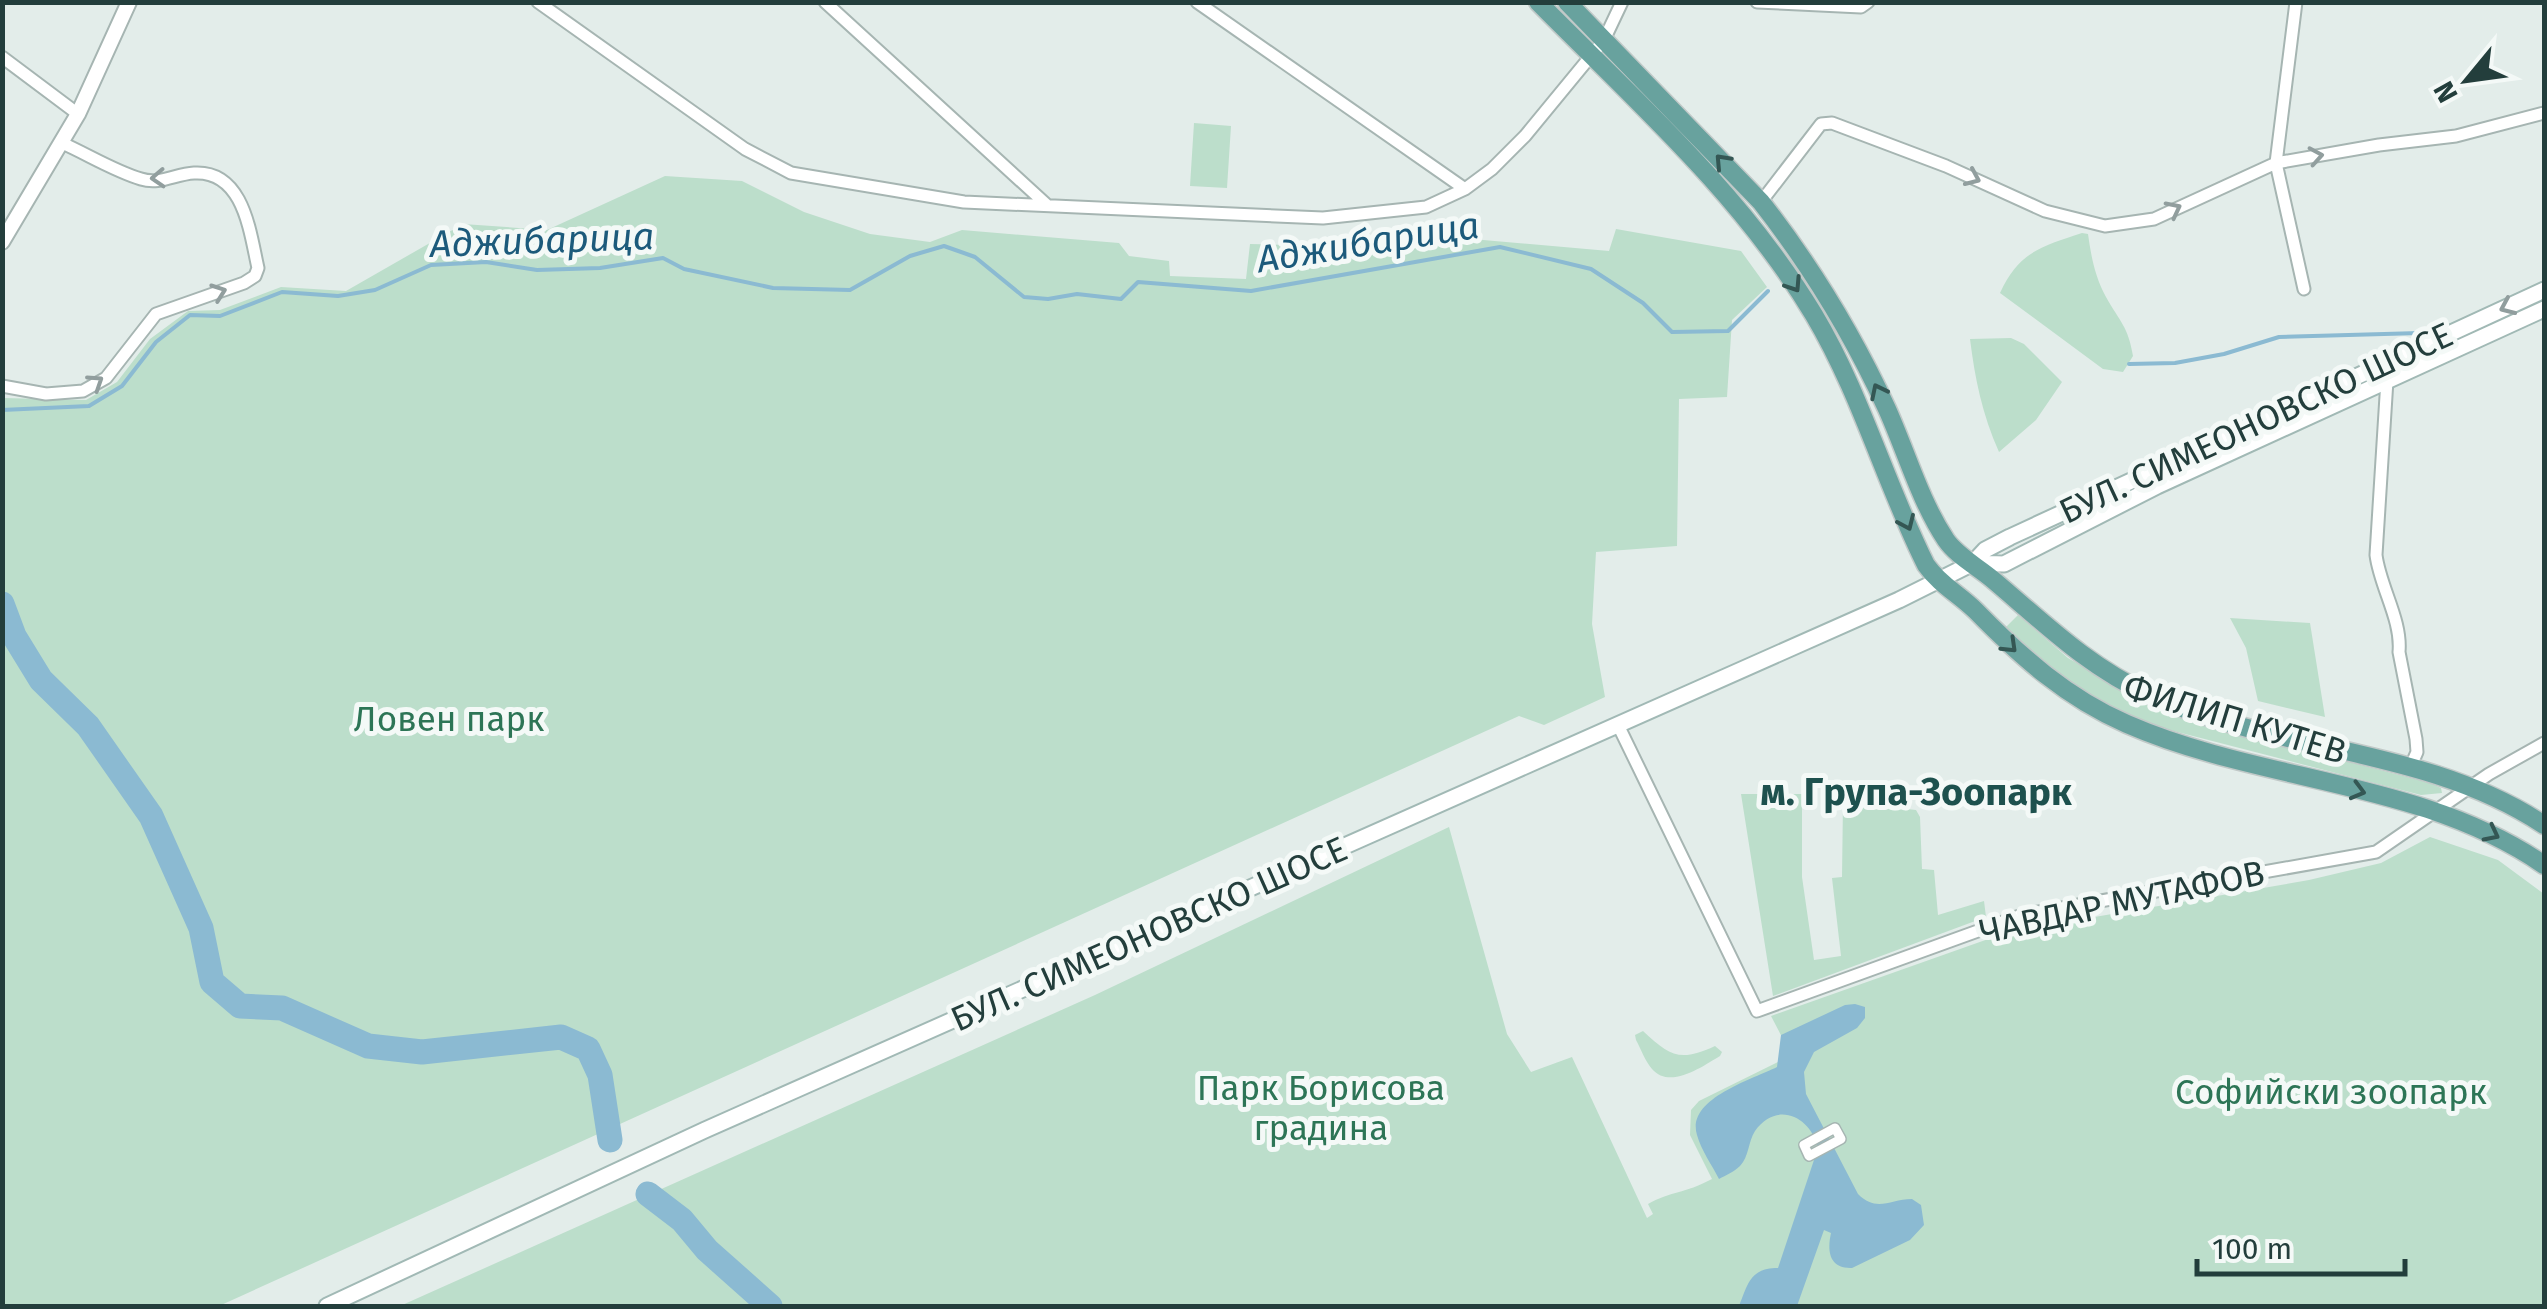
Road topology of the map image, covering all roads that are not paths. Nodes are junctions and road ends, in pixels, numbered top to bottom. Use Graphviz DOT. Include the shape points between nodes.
graph roads {
  1 [pos="129,2"];
  2 [pos="538,2"];
  3 [pos="825,2"];
  4 [pos="1197,2"];
  5 [pos="1538,2"];
  6 [pos="1568,2"];
  7 [pos="1758,2"];
  8 [pos="1868,2"];
  9 [pos="2296,2"];
  10 [pos="1621,5"];
  11 [pos="1604,40"];
  12 [pos="1591,56"];
  13 [pos="2,57"];
  14 [pos="2544,113"];
  15 [pos="78,114"];
  16 [pos="62,143"];
  17 [pos="2276,163"];
  18 [pos="1465,189"];
  19 [pos="1760,202"];
  20 [pos="1047,205"];
  21 [pos="2,242"];
  22 [pos="2304,290"];
  23 [pos="2544,290"];
  24 [pos="2544,308"];
  25 [pos="2387,380"];
  26 [pos="2,386"];
  27 [pos="1973,563"];
  28 [pos="1938,582"];
  29 [pos="1618,724"];
  30 [pos="2544,743"];
  31 [pos="2410,768"];
  32 [pos="2472,785"];
  33 [pos="2436,811"];
  34 [pos="2544,825"];
  35 [pos="2544,864"];
  36 [pos="326,1306"];
  1 -- 15 [label="street"];
  2 -- 20 [label="street" via="745,149 790,173 964,202"];
  3 -- 20 [label="street"];
  4 -- 18 [label="street"];
  5 -- 12 [label="main road"];
  6 -- 11 [label="main road, ФИЛИП КУТЕВ"];
  7 -- 8 [label="street"];
  9 -- 17 [label="street"];
  10 -- 11 [label="street"];
  11 -- 12 [label="street"];
  19 -- 11 [label="main road, ФИЛИП КУТЕВ, one-way"];
  12 -- 18 [label="street" via="1525,136"];
  12 -- 28 [label="main road, one-way" via="1740,210 1778,260 1843,368"];
  13 -- 15 [label="street"];
  17 -- 14 [label="street, one-way" via="2456,136"];
  15 -- 16 [label="street"];
  16 -- 21 [label="street"];
  26 -- 16 [label="street, one-way" via="46,394 83,391 106,378 156,314 244,283 258,268 244,203 215,177 198,172 160,182 141,179"];
  19 -- 17 [label="street, one-way" via="1822,124 1832,123 2045,211 2105,226 2154,219"];
  17 -- 22 [label="street"];
  18 -- 20 [label="street" via="1426,207 1324,218"];
  27 -- 19 [label="main road, ФИЛИП КУТЕВ, one-way" via="1946,540 1842,320"];
  23 -- 27 [label="main road, БУЛ. СИМЕОНОВСКО ШОСЕ, one-way" via="2010,537"];
  24 -- 25 [label="main road, БУЛ. СИМЕОНОВСКО ШОСЕ"];
  25 -- 27 [label="main road, БУЛ. СИМЕОНОВСКО ШОСЕ" via="2004,564"];
  25 -- 31 [label="street" via="2376,555 2400,639 2416,739"];
  27 -- 28 [label="main road, БУЛ. СИМЕОНОВСКО ШОСЕ"];
  27 -- 31 [label="main road, ФИЛИП КУТЕВ" via="2083,657 2152,696"];
  28 -- 29 [label="main road, БУЛ. СИМЕОНОВСКО ШОСЕ"];
  28 -- 33 [label="main road, ФИЛИП КУТЕВ, one-way" via="2045,677 2128,724 2190,747"];
  29 -- 33 [label="street, ЧАВДАР МУТАФОВ" via="1757,1011 2022,915 2376,852"];
  29 -- 36 [label="main road, БУЛ. СИМЕОНОВСКО ШОСЕ"];
  30 -- 32 [label="street, ЧАВДАР МУТАФОВ"];
  31 -- 32 [label="main road, ФИЛИП КУТЕВ"];
  32 -- 33 [label="street, ЧАВДАР МУТАФОВ"];
  32 -- 34 [label="main road, ФИЛИП КУТЕВ"];
  33 -- 35 [label="main road, ФИЛИП КУТЕВ, one-way"];
}
